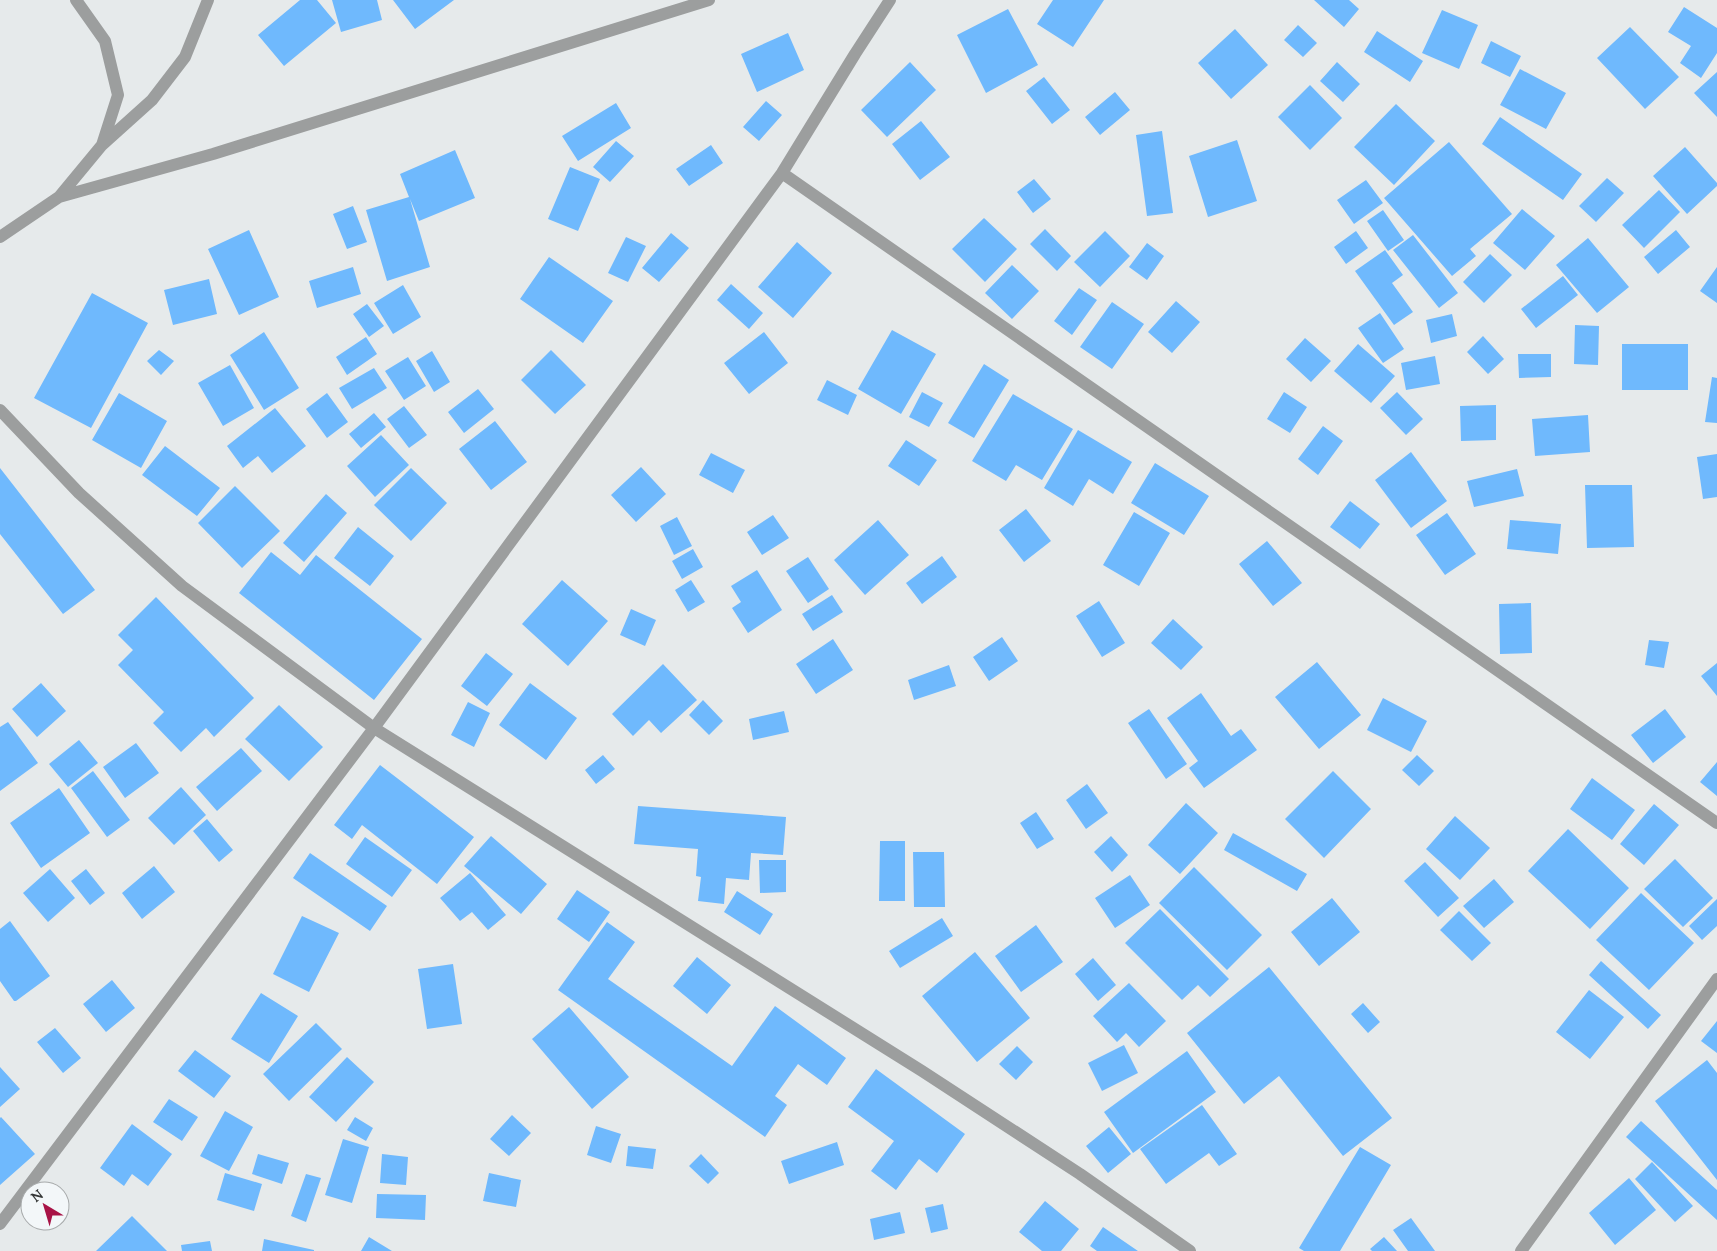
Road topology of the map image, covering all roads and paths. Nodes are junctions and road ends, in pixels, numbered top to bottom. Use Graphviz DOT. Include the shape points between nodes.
graph roads {
  1 [pos="76,0"];
  2 [pos="208,0"];
  3 [pos="709,0"];
  4 [pos="890,0"];
  5 [pos="102,145"];
  6 [pos="782,172"];
  7 [pos="58,197"];
  8 [pos="0,237"];
  9 [pos="0,410"];
  10 [pos="374,728"];
  11 [pos="1717,824"];
  12 [pos="1717,979"];
  13 [pos="0,1224"];
  14 [pos="1190,1251"];
  15 [pos="1521,1251"];
  1 -- 5 [label="street" via="105,40 118,95"];
  2 -- 5 [label="street" via="185,57 152,100"];
  3 -- 7 [label="street" via="213,154"];
  4 -- 6 [label="street"];
  5 -- 7 [label="street"];
  6 -- 10 [label="street"];
  6 -- 11 [label="street"];
  7 -- 8 [label="street"];
  9 -- 10 [label="street" via="79,493 182,586"];
  10 -- 13 [label="street"];
  10 -- 14 [label="street" via="922,1071 1080,1174"];
  12 -- 15 [label="street"];
}
